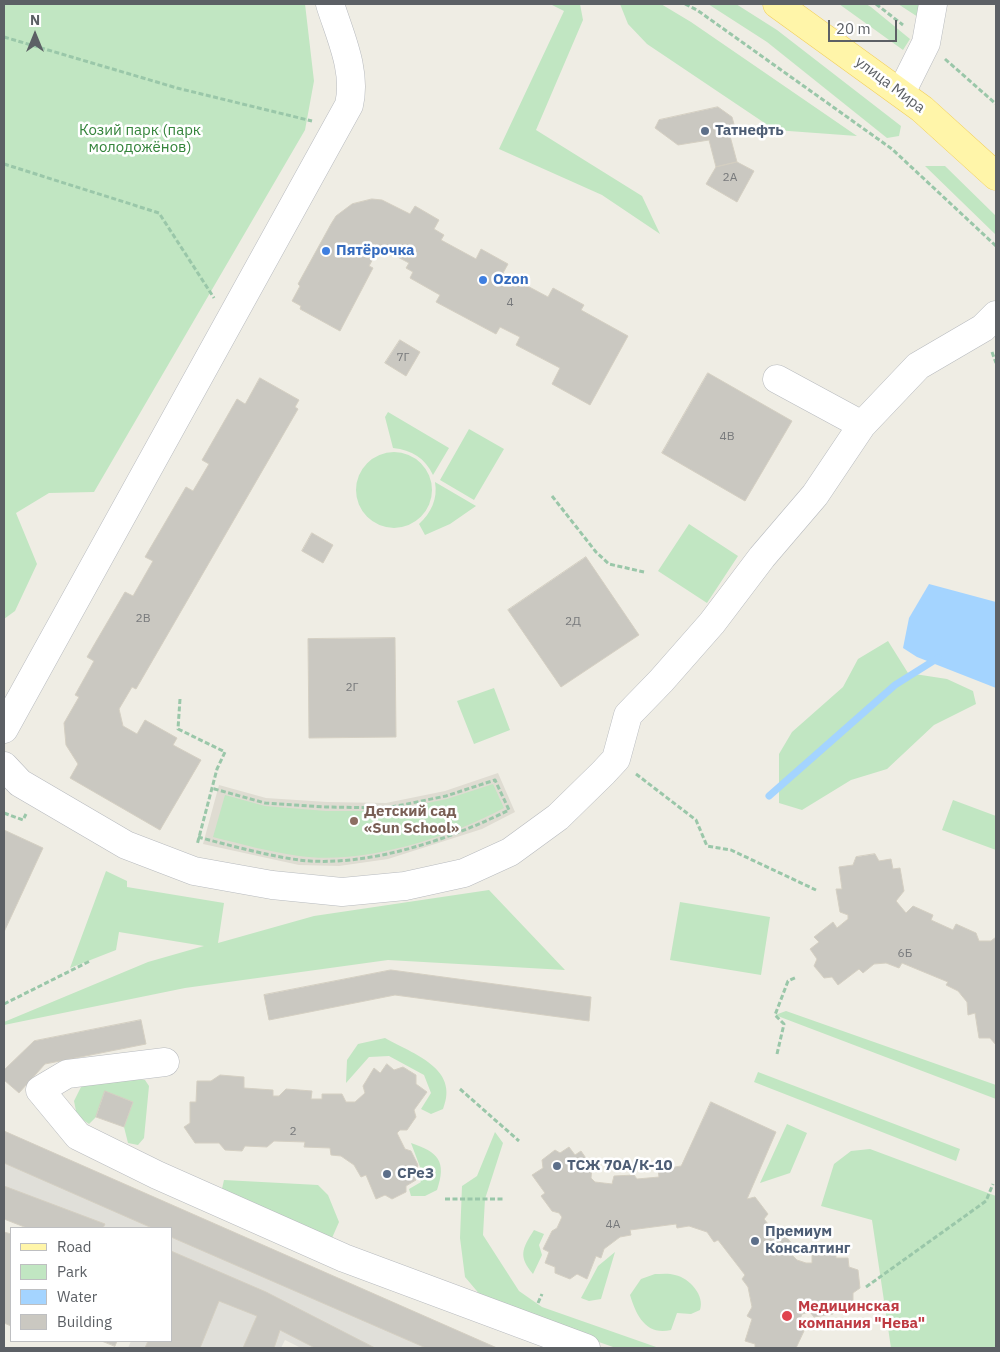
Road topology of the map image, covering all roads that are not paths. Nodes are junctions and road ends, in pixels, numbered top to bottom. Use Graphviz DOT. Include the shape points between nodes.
graph roads {
  1 [pos="330,4"];
  2 [pos="777,4"];
  3 [pos="933,4"];
  4 [pos="901,93"];
  5 [pos="996,176"];
  6 [pos="996,315"];
  7 [pos="777,379"];
  8 [pos="862,425"];
  9 [pos="4,729"];
  10 [pos="4,766"];
  11 [pos="165,1062"];
  12 [pos="577,1345"];
  1 -- 9 [label="lane" via="350,71 352,89 349,105"];
  2 -- 4 [label="main road, улица Мира"];
  3 -- 4 [label="lane" via="926,43"];
  4 -- 5 [label="main road, улица Мира"];
  6 -- 8 [label="lane" via="983,328 918,366"];
  7 -- 8 [label="lane"];
  8 -- 10 [label="lane" via="815,495 705,631 628,715 616,759 558,817 510,852 464,873 405,886 342,892 272,886 194,871 126,845 20,783"];
  11 -- 12 [label="lane" via="67,1074 40,1090 78,1136 157,1175 351,1261"];
}
